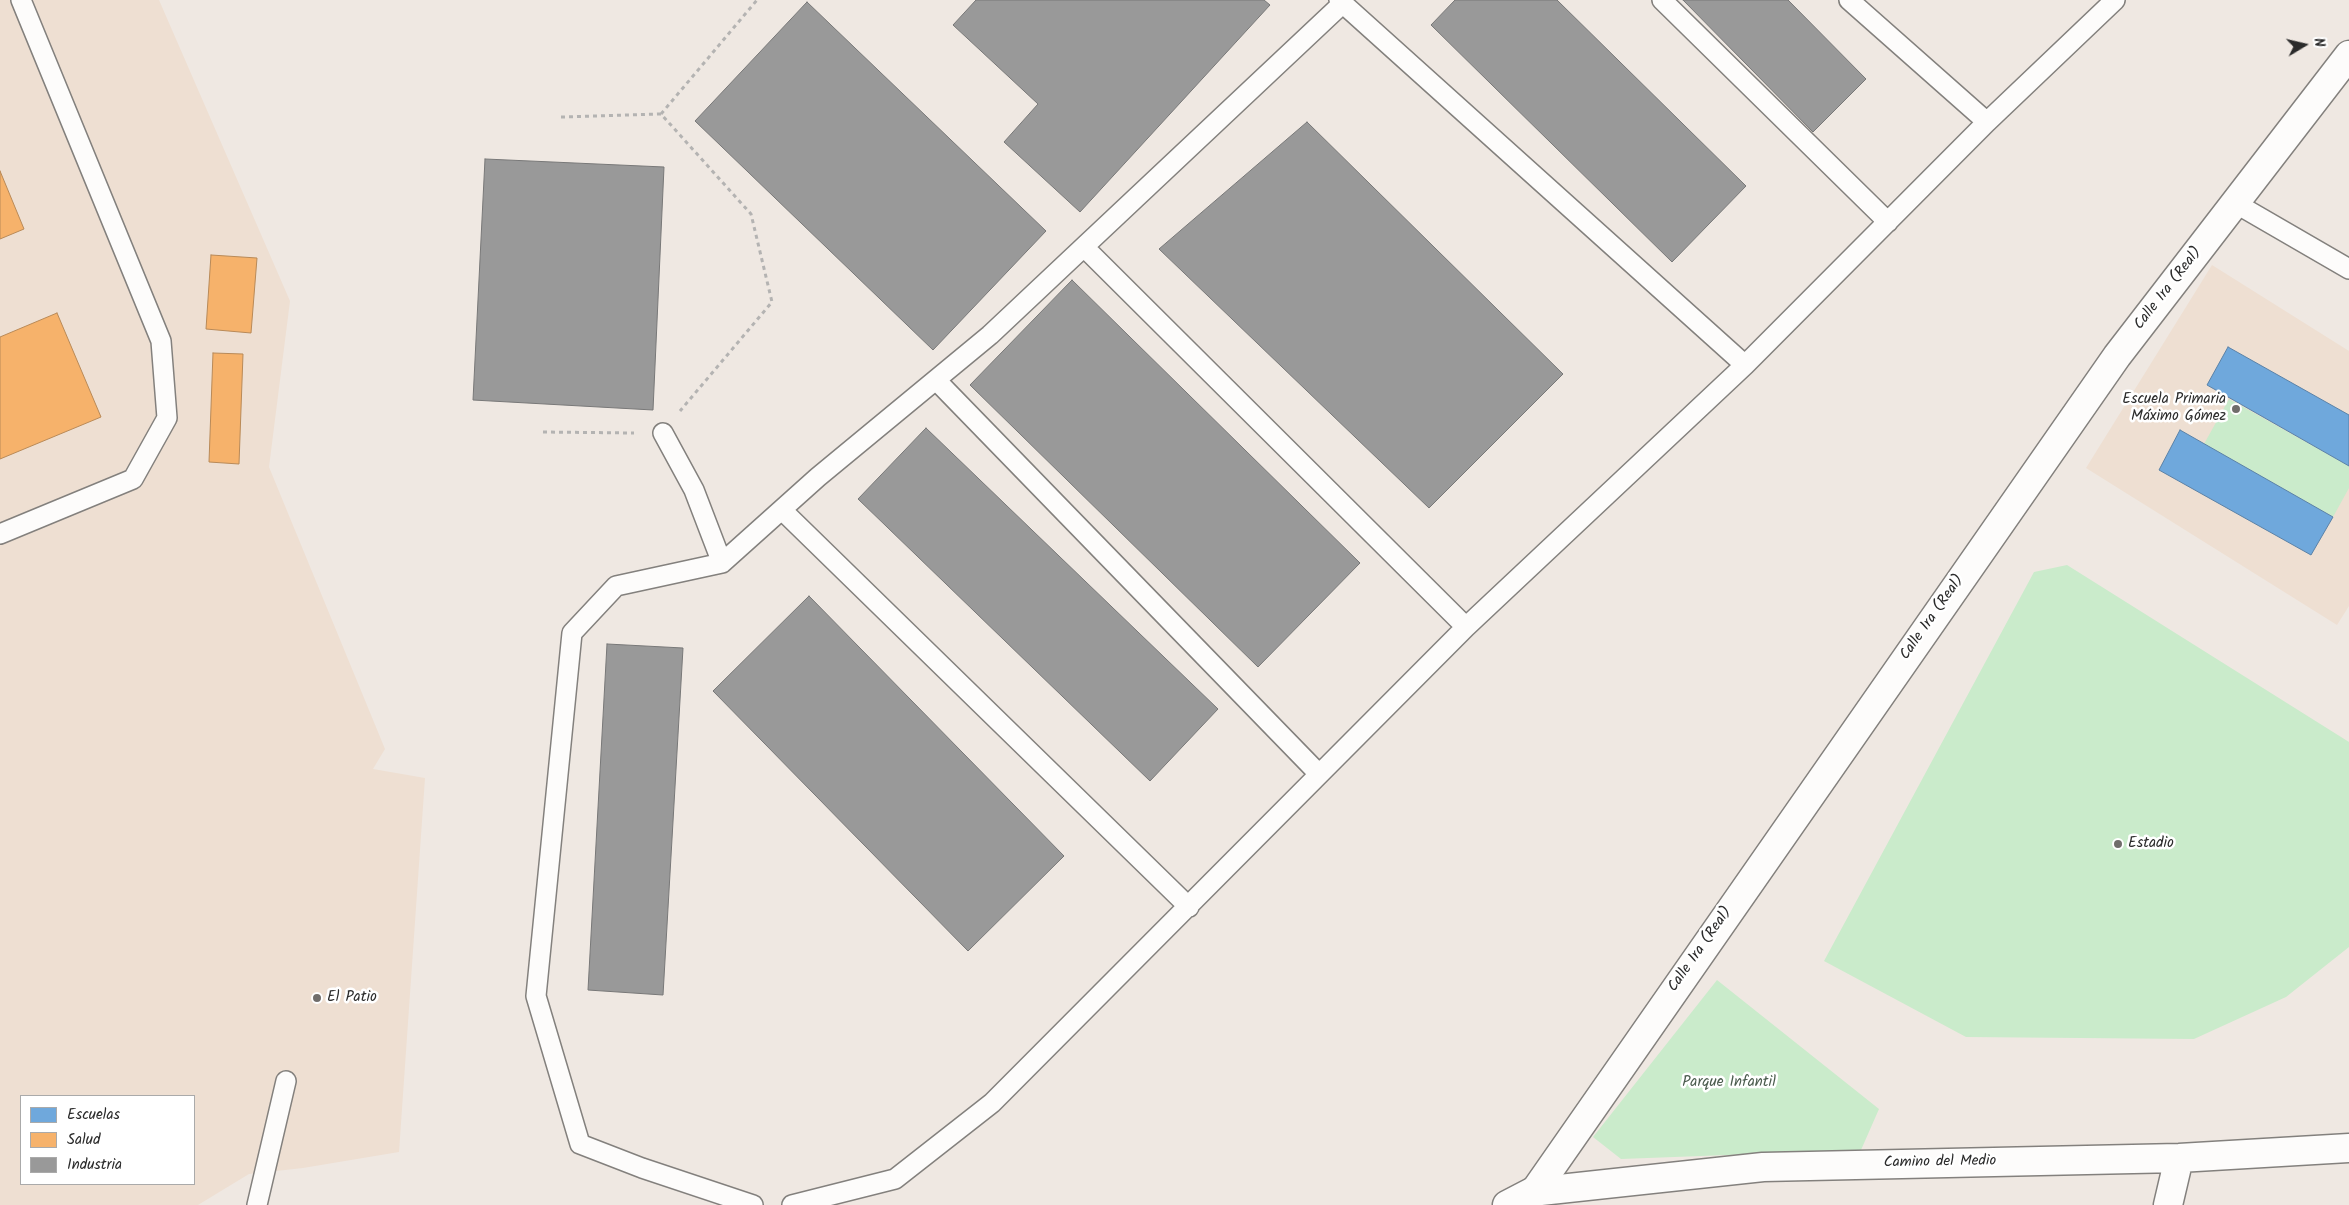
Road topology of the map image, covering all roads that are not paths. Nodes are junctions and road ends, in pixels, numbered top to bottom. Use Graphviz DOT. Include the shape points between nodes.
graph roads {
  1 [pos="21,0"];
  2 [pos="1662,0"];
  3 [pos="1849,0"];
  4 [pos="2115,0"];
  5 [pos="1341,2"];
  6 [pos="2349,55"];
  7 [pos="1988,122"];
  8 [pos="2235,203"];
  9 [pos="1888,222"];
  10 [pos="1084,247"];
  11 [pos="2349,269"];
  12 [pos="1745,365"];
  13 [pos="936,380"];
  14 [pos="663,433"];
  15 [pos="782,510"];
  16 [pos="0,534"];
  17 [pos="722,563"];
  18 [pos="1466,627"];
  19 [pos="1319,774"];
  20 [pos="1189,907"];
  21 [pos="286,1081"];
  22 [pos="2349,1148"];
  23 [pos="2179,1158"];
  24 [pos="1528,1199"];
  25 [pos="256,1205"];
  26 [pos="753,1205"];
  27 [pos="792,1205"];
  28 [pos="1508,1205"];
  29 [pos="2168,1205"];
  1 -- 16 [label="lane" via="161,341 167,418 133,478"];
  2 -- 9 [label="lane"];
  3 -- 7 [label="lane"];
  4 -- 7 [label="lane"];
  5 -- 10 [label="lane"];
  5 -- 12 [label="lane"];
  6 -- 8 [label="street, Calle 1ra (Real)"];
  7 -- 9 [label="lane"];
  8 -- 11 [label="lane"];
  8 -- 24 [label="street, Calle 1ra (Real)" via="2117,356"];
  9 -- 12 [label="lane"];
  10 -- 13 [label="lane" via="990,336"];
  10 -- 18 [label="lane"];
  12 -- 18 [label="lane"];
  13 -- 15 [label="lane"];
  13 -- 19 [label="lane"];
  14 -- 17 [label="lane" via="694,490"];
  15 -- 17 [label="lane"];
  15 -- 20 [label="lane"];
  17 -- 26 [label="lane" via="616,586 572,632 536,996 580,1144"];
  18 -- 19 [label="lane"];
  19 -- 20 [label="lane"];
  20 -- 27 [label="lane" via="992,1103 895,1179"];
  21 -- 25 [label="lane"];
  22 -- 23 [label="street, Camino del Medio"];
  23 -- 24 [label="street, Camino del Medio" via="1763,1167"];
  23 -- 29 [label="street"];
  24 -- 28 [label="street"];
}
